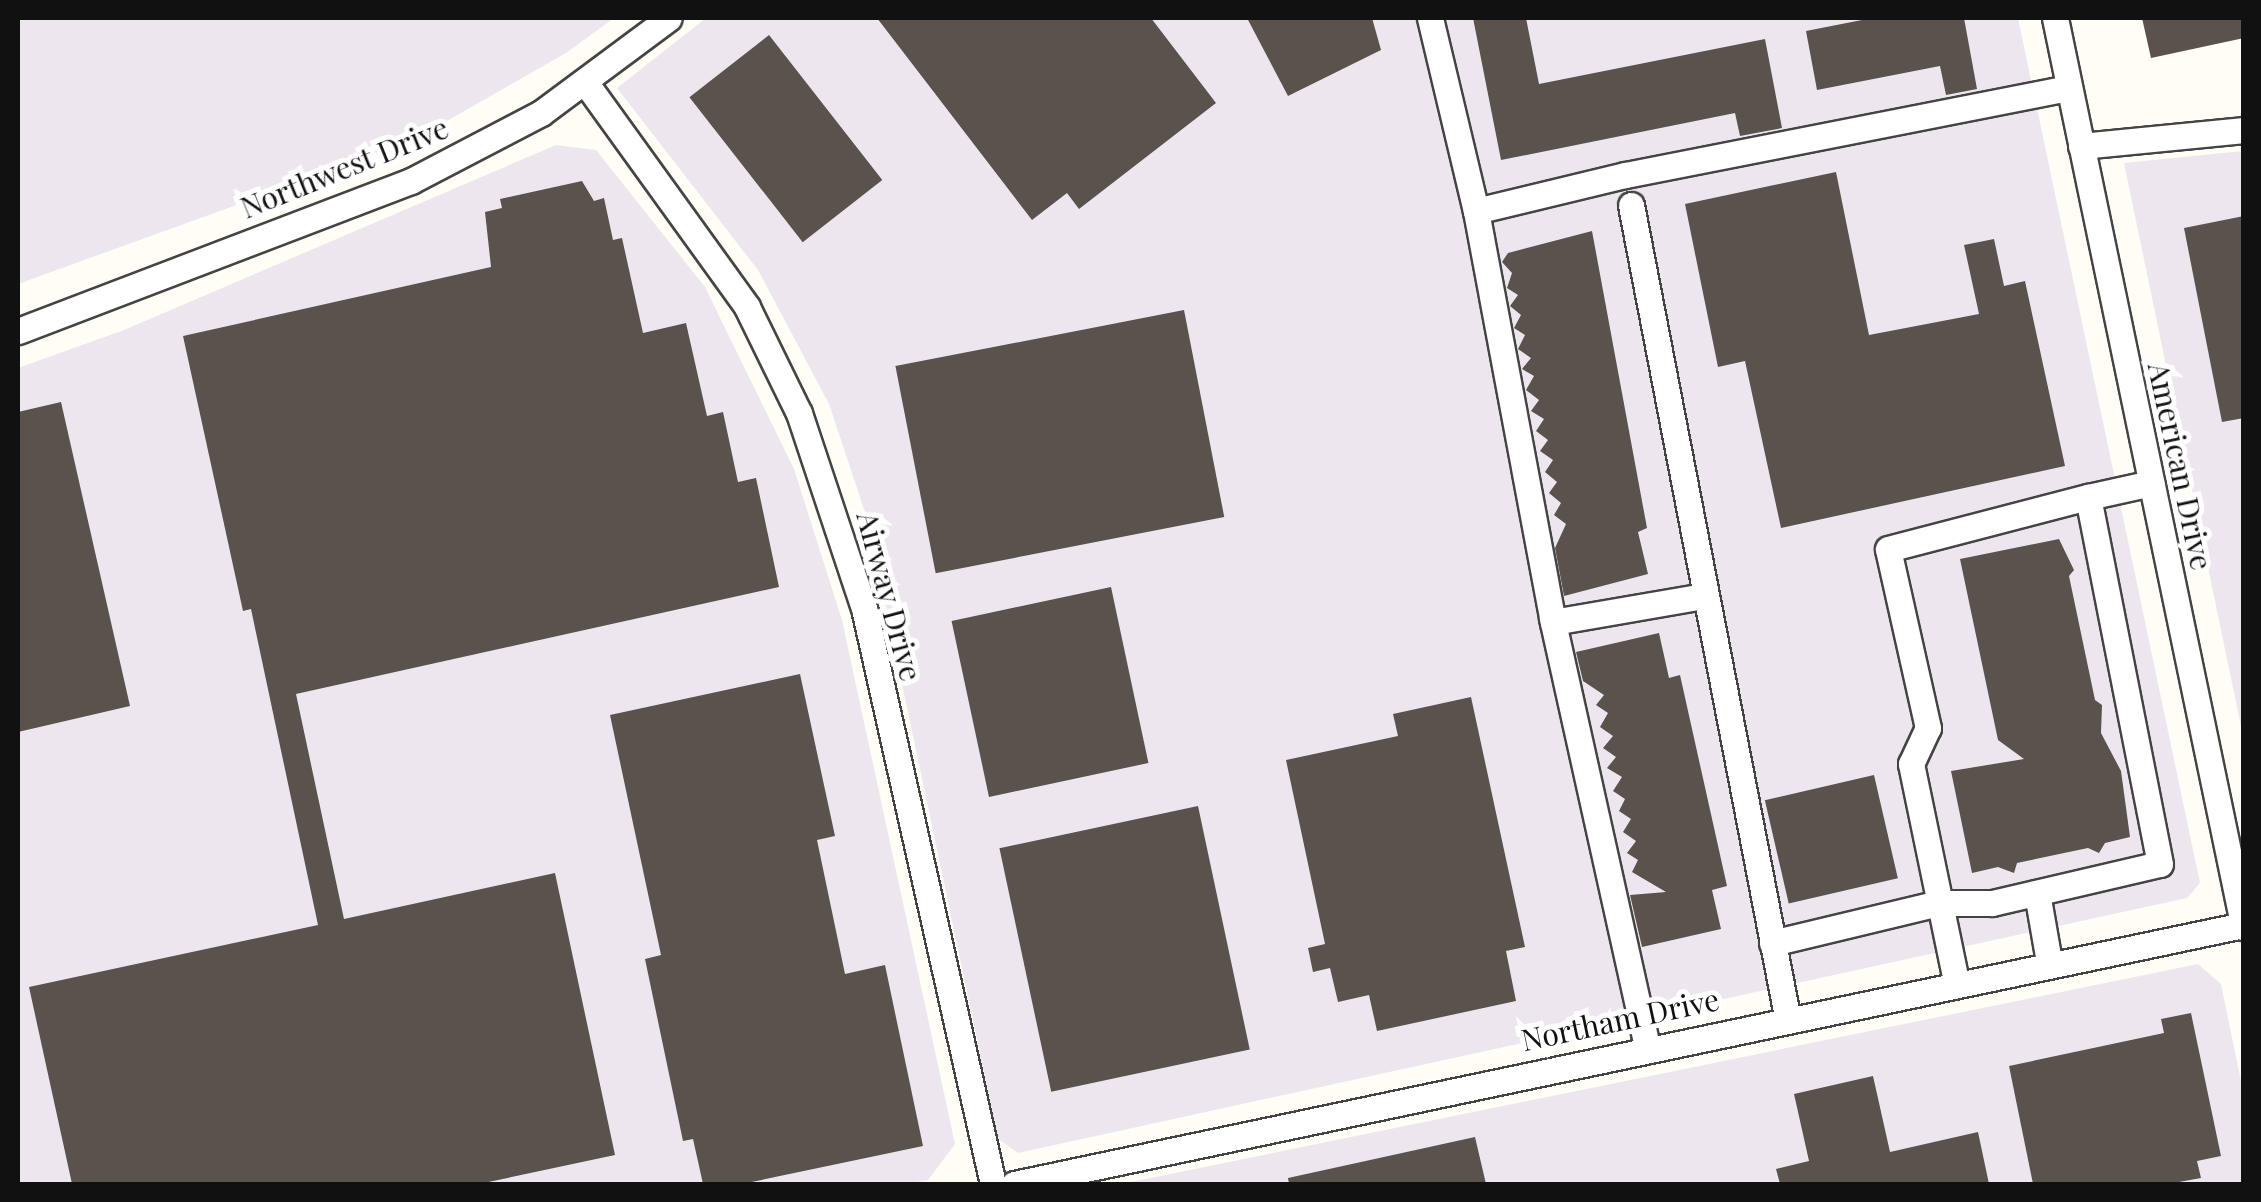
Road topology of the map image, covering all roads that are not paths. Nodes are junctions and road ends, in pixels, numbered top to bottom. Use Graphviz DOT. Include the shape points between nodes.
graph roads {
  1 [pos="669,18"];
  2 [pos="1430,18"];
  3 [pos="2055,18"];
  4 [pos="585,82"];
  5 [pos="2069,88"];
  6 [pos="2244,130"];
  7 [pos="2081,146"];
  8 [pos="1631,205"];
  9 [pos="1476,211"];
  10 [pos="18,331"];
  11 [pos="2151,482"];
  12 [pos="2088,497"];
  13 [pos="1703,596"];
  14 [pos="1553,622"];
  15 [pos="2037,892"];
  16 [pos="1938,903"];
  17 [pos="2243,927"];
  18 [pos="1772,943"];
  19 [pos="2049,962"];
  20 [pos="1956,981"];
  21 [pos="1787,1016"];
  22 [pos="1647,1046"];
  23 [pos="993,1184"];
  24 [pos="1014,1184"];
  1 -- 4 [label="street, Northwest Drive"];
  2 -- 9 [label="street"];
  3 -- 5 [label="street, American Drive"];
  4 -- 10 [label="street, Northwest Drive" via="489,143 411,181"];
  4 -- 23 [label="street, Airway Drive" via="747,307 799,413 864,608"];
  5 -- 7 [label="street, American Drive"];
  5 -- 9 [label="street"];
  6 -- 7 [label="street"];
  7 -- 11 [label="street, American Drive"];
  8 -- 13 [label="street"];
  9 -- 14 [label="street"];
  11 -- 12 [label="street"];
  11 -- 17 [label="street, American Drive"];
  12 -- 15 [label="street" via="2160,864"];
  12 -- 16 [label="street" via="1888,549 1928,728 1912,764"];
  13 -- 14 [label="street"];
  13 -- 18 [label="street"];
  14 -- 22 [label="street"];
  15 -- 16 [label="street" via="1992,903"];
  15 -- 19 [label="street"];
  16 -- 18 [label="street"];
  16 -- 20 [label="street"];
  17 -- 19 [label="street, Northam Drive"];
  18 -- 21 [label="street"];
  19 -- 20 [label="street, Northam Drive"];
  20 -- 21 [label="street, Northam Drive"];
  21 -- 22 [label="street, Northam Drive"];
  22 -- 24 [label="street, Northam Drive"];
}
